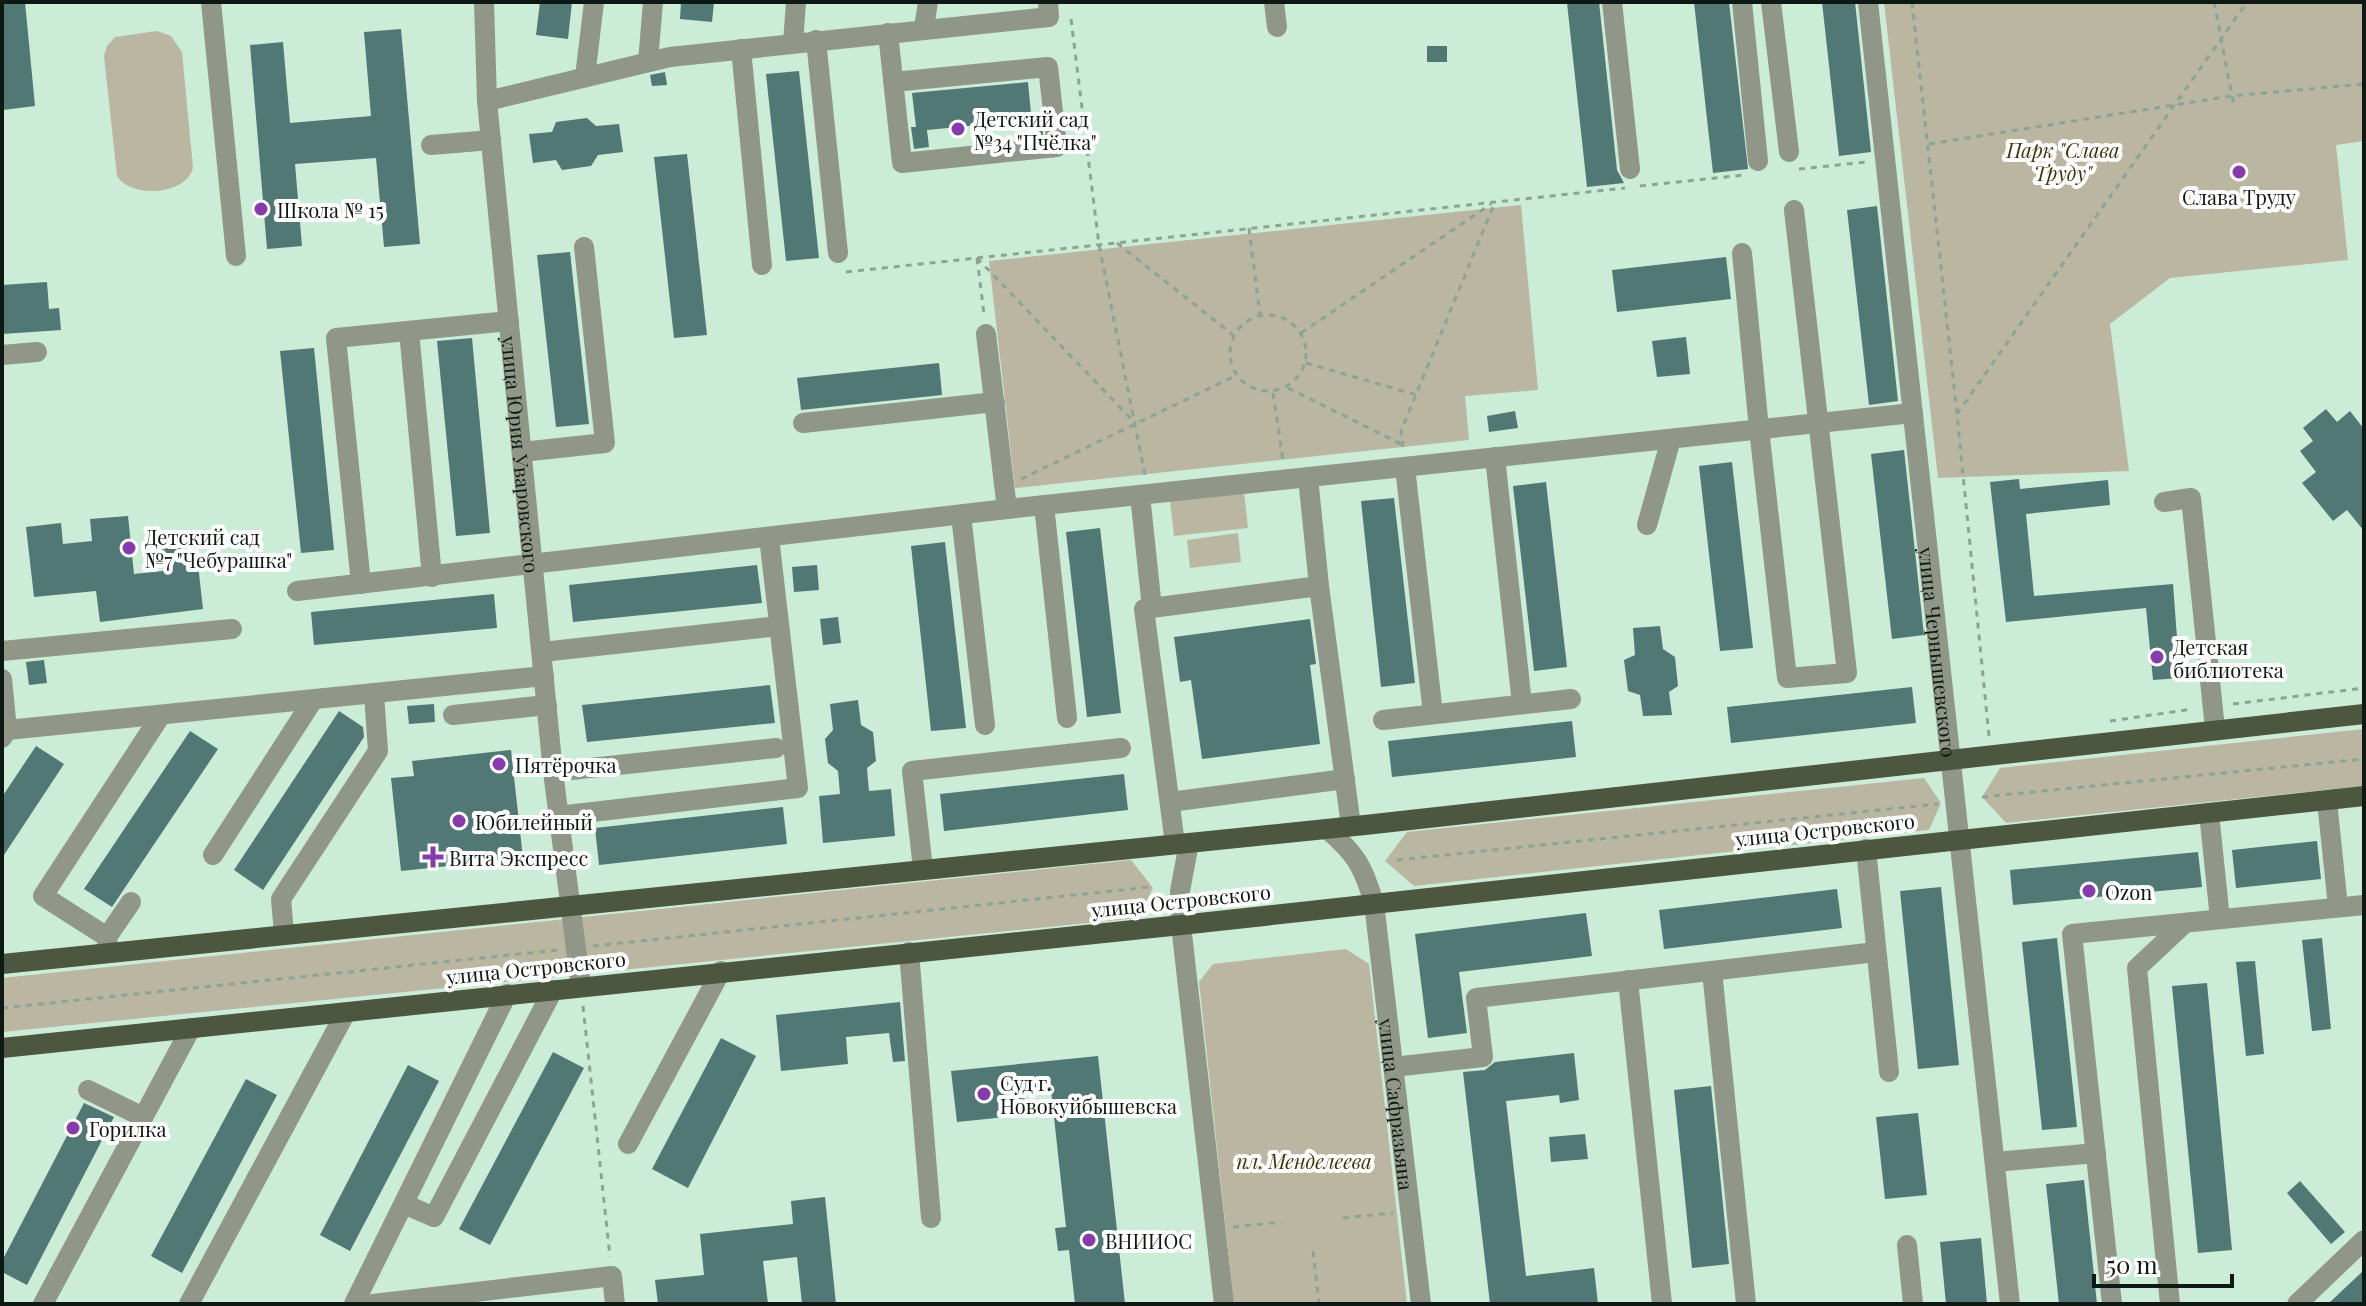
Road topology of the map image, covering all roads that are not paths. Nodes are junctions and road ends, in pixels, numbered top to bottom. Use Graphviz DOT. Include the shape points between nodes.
graph roads {
  1 [pos="211,2"];
  2 [pos="484,2"];
  3 [pos="594,2"];
  4 [pos="653,2"];
  5 [pos="796,2"];
  6 [pos="928,2"];
  7 [pos="1048,2"];
  8 [pos="1274,2"];
  9 [pos="1612,2"];
  10 [pos="1742,2"];
  11 [pos="1771,2"];
  12 [pos="1868,2"];
  13 [pos="1277,27"];
  14 [pos="924,28"];
  15 [pos="888,33"];
  16 [pos="816,40"];
  17 [pos="793,43"];
  18 [pos="741,49"];
  19 [pos="648,62"];
  20 [pos="585,77"];
  21 [pos="893,82"];
  22 [pos="487,101"];
  23 [pos="491,140"];
  24 [pos="431,145"];
  25 [pos="1758,161"];
  26 [pos="1789,161"];
  27 [pos="1630,169"];
  28 [pos="1794,210"];
  29 [pos="584,247"];
  30 [pos="1742,253"];
  31 [pos="236,256"];
  32 [pos="837,263"];
  33 [pos="762,265"];
  34 [pos="509,321"];
  35 [pos="409,331"];
  36 [pos="986,334"];
  37 [pos="37,352"];
  38 [pos="2,355"];
  39 [pos="995,402"];
  40 [pos="1913,413"];
  41 [pos="803,423"];
  42 [pos="1818,423"];
  43 [pos="1759,429"];
  44 [pos="1671,439"];
  45 [pos="522,452"];
  46 [pos="1495,457"];
  47 [pos="1405,467"];
  48 [pos="1308,477"];
  49 [pos="1144,495"];
  50 [pos="2164,502"];
  51 [pos="1044,505"];
  52 [pos="1007,509"];
  53 [pos="961,515"];
  54 [pos="1647,525"];
  55 [pos="769,537"];
  56 [pos="533,565"];
  57 [pos="432,577"];
  58 [pos="361,584"];
  59 [pos="1319,586"];
  60 [pos="297,591"];
  61 [pos="1152,608"];
  62 [pos="779,626"];
  63 [pos="232,629"];
  64 [pos="2,651"];
  65 [pos="542,652"];
  66 [pos="544,676"];
  67 [pos="2,679"];
  68 [pos="374,694"];
  69 [pos="1571,699"];
  70 [pos="313,700"];
  71 [pos="1522,704"];
  72 [pos="547,705"];
  73 [pos="1433,714"];
  74 [pos="2364,714"];
  75 [pos="161,715"];
  76 [pos="453,715"];
  77 [pos="1067,718"];
  78 [pos="1383,720"];
  79 [pos="985,725"];
  80 [pos="2215,729"];
  81 [pos="4,734"];
  82 [pos="776,748"];
  83 [pos="1121,748"];
  84 [pos="1952,760"];
  85 [pos="553,772"];
  86 [pos="1345,779"];
  87 [pos="2364,796"];
  88 [pos="2327,801"];
  89 [pos="1170,802"];
  90 [pos="2209,813"];
  91 [pos="558,816"];
  92 [pos="1351,826"];
  93 [pos="1327,829"];
  94 [pos="1960,839"];
  95 [pos="1182,844"];
  96 [pos="1866,849"];
  97 [pos="213,855"];
  98 [pos="923,869"];
  99 [pos="131,902"];
  100 [pos="1374,903"];
  101 [pos="570,904"];
  102 [pos="2364,905"];
  103 [pos="2338,907"];
  104 [pos="2220,919"];
  105 [pos="2185,923"];
  106 [pos="1181,925"];
  107 [pos="284,934"];
  108 [pos="108,945"];
  109 [pos="909,952"];
  110 [pos="1876,952"];
  111 [pos="2,964"];
  112 [pos="721,971"];
  113 [pos="1712,971"];
  114 [pos="1628,980"];
  115 [pos="581,987"];
  116 [pos="553,990"];
  117 [pos="507,994"];
  118 [pos="346,1012"];
  119 [pos="191,1028"];
  120 [pos="2,1048"];
  121 [pos="1393,1067"];
  122 [pos="1889,1072"];
  123 [pos="88,1090"];
  124 [pos="143,1117"];
  125 [pos="628,1144"];
  126 [pos="2096,1153"];
  127 [pos="1995,1162"];
  128 [pos="404,1204"];
  129 [pos="931,1218"];
  130 [pos="2364,1240"];
  131 [pos="1907,1245"];
  132 [pos="43,1304"];
  133 [pos="189,1304"];
  134 [pos="354,1304"];
  135 [pos="374,1304"];
  136 [pos="615,1304"];
  137 [pos="1224,1304"];
  138 [pos="1421,1304"];
  139 [pos="1662,1304"];
  140 [pos="1746,1304"];
  141 [pos="1913,1304"];
  142 [pos="2010,1304"];
  143 [pos="2112,1304"];
  144 [pos="2170,1304"];
  145 [pos="2297,1304"];
  1 -- 31 [label="street"];
  2 -- 22 [label="street, улица Юрия Уваровского"];
  3 -- 20 [label="street"];
  4 -- 19 [label="street"];
  5 -- 17 [label="street"];
  6 -- 14 [label="street"];
  7 -- 14 [label="street" via="1049,17"];
  8 -- 13 [label="street"];
  9 -- 27 [label="street"];
  10 -- 25 [label="street"];
  11 -- 26 [label="street"];
  12 -- 40 [label="street, улица Чернышевского"];
  14 -- 15 [label="street"];
  15 -- 16 [label="street"];
  15 -- 21 [label="street"];
  16 -- 17 [label="street"];
  16 -- 32 [label="street"];
  17 -- 18 [label="street"];
  18 -- 19 [label="street"];
  18 -- 33 [label="street"];
  19 -- 20 [label="street"];
  20 -- 22 [label="street"];
  21 -- 21 [label="street" via="902,163 1057,147 1048,67"];
  22 -- 23 [label="street, улица Юрия Уваровского"];
  23 -- 24 [label="street"];
  23 -- 34 [label="street, улица Юрия Уваровского"];
  28 -- 42 [label="street"];
  29 -- 45 [label="street" via="605,443"];
  30 -- 43 [label="street"];
  34 -- 35 [label="street"];
  34 -- 45 [label="street, улица Юрия Уваровского"];
  35 -- 57 [label="street"];
  35 -- 58 [label="street" via="336,338"];
  36 -- 39 [label="street"];
  37 -- 38 [label="street"];
  39 -- 41 [label="street"];
  39 -- 52 [label="street"];
  40 -- 42 [label="street"];
  40 -- 84 [label="street, улица Чернышевского"];
  42 -- 43 [label="street"];
  42 -- 43 [label="street" via="1847,673 1787,678"];
  43 -- 44 [label="street"];
  44 -- 46 [label="street"];
  44 -- 54 [label="street"];
  45 -- 56 [label="street, улица Юрия Уваровского"];
  46 -- 47 [label="street"];
  46 -- 71 [label="street"];
  47 -- 48 [label="street"];
  47 -- 73 [label="street"];
  48 -- 49 [label="street"];
  48 -- 59 [label="street"];
  49 -- 51 [label="street"];
  49 -- 61 [label="street"];
  50 -- 80 [label="street" via="2191,498"];
  51 -- 52 [label="street"];
  51 -- 77 [label="street"];
  52 -- 53 [label="street"];
  53 -- 55 [label="street"];
  53 -- 79 [label="street"];
  55 -- 56 [label="street"];
  55 -- 62 [label="street"];
  56 -- 57 [label="street"];
  56 -- 65 [label="street, улица Юрия Уваровского"];
  57 -- 58 [label="street"];
  58 -- 60 [label="street"];
  59 -- 61 [label="street"];
  59 -- 86 [label="street"];
  61 -- 89 [label="street" via="1144,609"];
  62 -- 65 [label="street"];
  62 -- 91 [label="street" via="798,788"];
  63 -- 64 [label="street"];
  65 -- 66 [label="street, улица Юрия Уваровского"];
  66 -- 68 [label="street"];
  66 -- 72 [label="street, улица Юрия Уваровского"];
  67 -- 81 [label="street"];
  68 -- 70 [label="street"];
  68 -- 107 [label="street" via="378,751 281,899"];
  69 -- 71 [label="street"];
  70 -- 75 [label="street"];
  70 -- 97 [label="street"];
  71 -- 73 [label="street"];
  72 -- 76 [label="street"];
  72 -- 85 [label="street, улица Юрия Уваровского"];
  73 -- 78 [label="street"];
  74 -- 80 [label="main road"];
  75 -- 81 [label="street"];
  75 -- 108 [label="street" via="43,896"];
  80 -- 84 [label="main road"];
  82 -- 85 [label="street"];
  83 -- 98 [label="street" via="912,771"];
  84 -- 92 [label="main road"];
  84 -- 94 [label="street, улица Чернышевского"];
  85 -- 91 [label="street, улица Юрия Уваровского"];
  86 -- 89 [label="street"];
  86 -- 92 [label="street"];
  87 -- 88 [label="main road, улица Островского"];
  88 -- 90 [label="main road, улица Островского"];
  88 -- 103 [label="street"];
  89 -- 95 [label="street"];
  90 -- 94 [label="main road, улица Островского"];
  90 -- 104 [label="street"];
  91 -- 101 [label="street, улица Юрия Уваровского"];
  92 -- 93 [label="main road"];
  93 -- 95 [label="main road"];
  93 -- 100 [label="street, улица Сафразьяна" via="1350,849"];
  94 -- 96 [label="main road, улица Островского"];
  94 -- 127 [label="street, улица Чернышевского"];
  95 -- 98 [label="main road"];
  95 -- 106 [label="street"];
  96 -- 100 [label="main road, улица Островского"];
  96 -- 110 [label="street"];
  98 -- 101 [label="main road"];
  99 -- 108 [label="street"];
  100 -- 106 [label="main road, улица Островского"];
  100 -- 121 [label="street, улица Сафразьяна"];
  101 -- 107 [label="main road"];
  101 -- 115 [label="street, улица Юрия Уваровского"];
  102 -- 103 [label="street"];
  103 -- 104 [label="street"];
  104 -- 105 [label="street"];
  105 -- 126 [label="street" via="2072,934"];
  105 -- 144 [label="street" via="2137,968"];
  106 -- 109 [label="main road, улица Островского"];
  106 -- 137 [label="street"];
  107 -- 108 [label="main road"];
  108 -- 111 [label="main road"];
  109 -- 112 [label="main road, улица Островского"];
  109 -- 129 [label="street"];
  110 -- 113 [label="street"];
  110 -- 122 [label="street"];
  112 -- 115 [label="main road, улица Островского"];
  112 -- 125 [label="street"];
  113 -- 114 [label="street"];
  113 -- 140 [label="street"];
  114 -- 121 [label="street" via="1476,998 1483,1057"];
  114 -- 139 [label="street"];
  115 -- 116 [label="main road, улица Островского"];
  116 -- 117 [label="main road, улица Островского"];
  116 -- 128 [label="street" via="434,1217"];
  117 -- 118 [label="main road, улица Островского"];
  117 -- 128 [label="street"];
  118 -- 119 [label="main road, улица Островского"];
  118 -- 133 [label="street"];
  119 -- 120 [label="main road, улица Островского"];
  119 -- 124 [label="street"];
  121 -- 138 [label="street, улица Сафразьяна"];
  123 -- 124 [label="street"];
  124 -- 132 [label="street"];
  126 -- 127 [label="street"];
  126 -- 143 [label="street"];
  127 -- 142 [label="street, улица Чернышевского"];
  128 -- 134 [label="street"];
  130 -- 145 [label="street"];
  131 -- 141 [label="street"];
  135 -- 136 [label="street" via="612,1276"];
}
